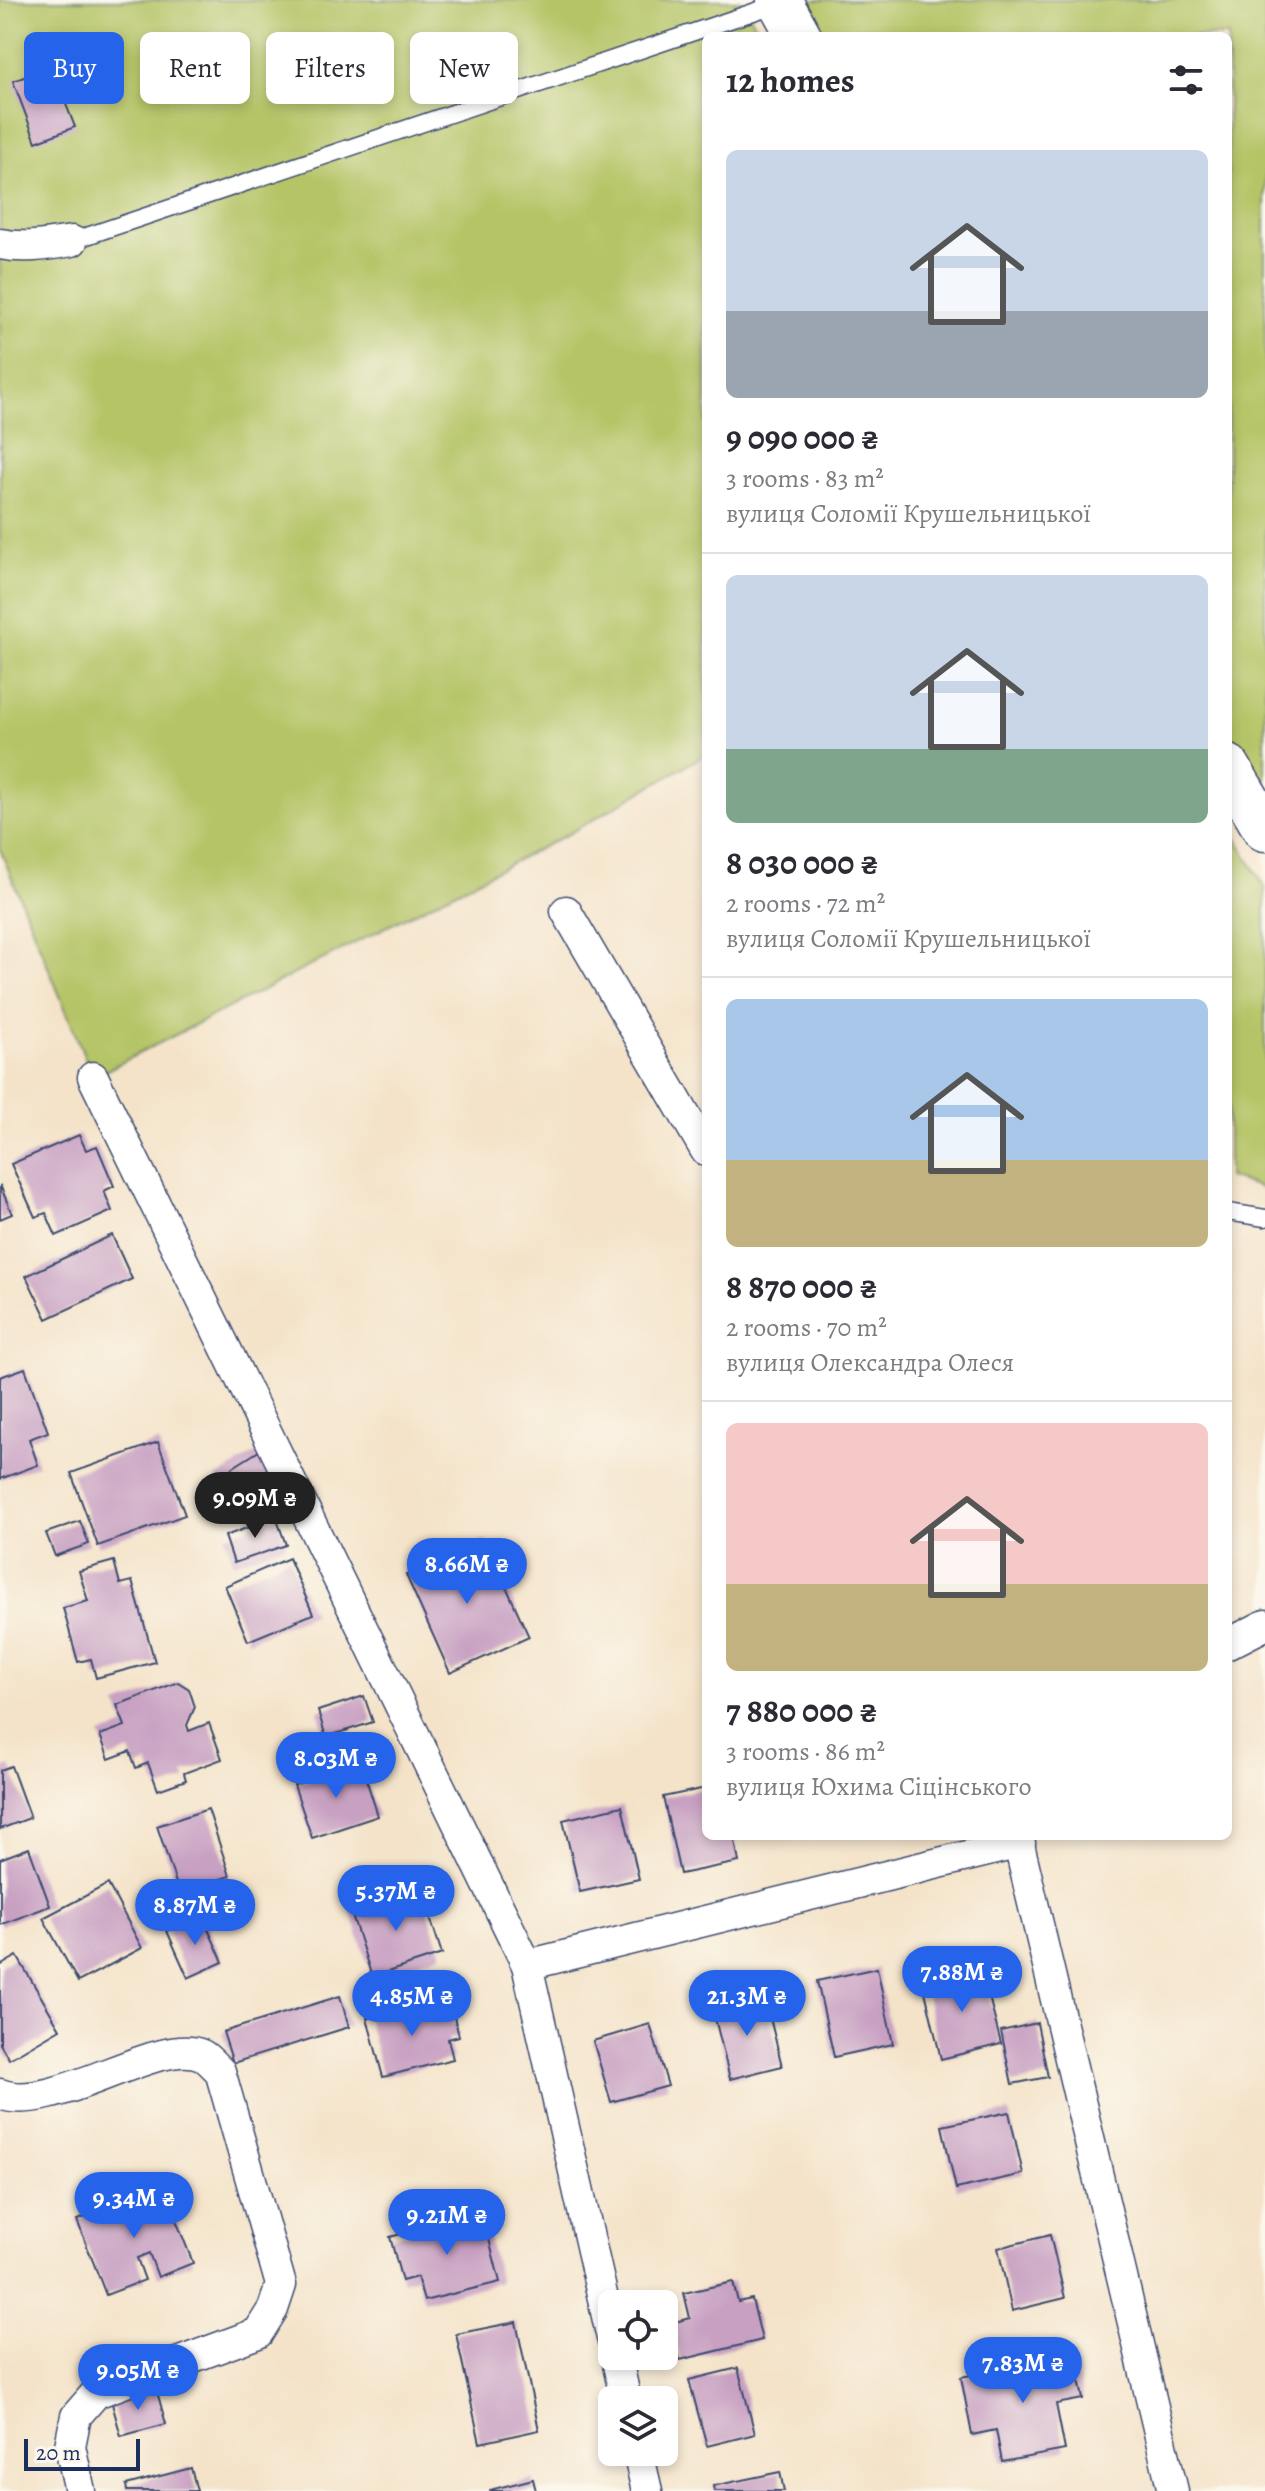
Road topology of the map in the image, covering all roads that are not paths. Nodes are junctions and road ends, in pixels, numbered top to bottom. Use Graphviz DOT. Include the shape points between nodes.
graph roads {
  1 [pos="786,13"];
  2 [pos="726,32"];
  3 [pos="702,40"];
  4 [pos="72,241"];
  5 [pos="0,244"];
  6 [pos="1232,774"];
  7 [pos="1265,829"];
  8 [pos="566,911"];
  9 [pos="93,1077"];
  10 [pos="702,1144"];
  11 [pos="1232,1213"];
  12 [pos="1265,1218"];
  13 [pos="1265,1625"];
  14 [pos="1232,1642"];
  15 [pos="1018,1840"];
  16 [pos="527,1965"];
  17 [pos="0,2094"];
  18 [pos="601,2290"];
  19 [pos="641,2466"];
  20 [pos="80,2491"];
  21 [pos="647,2491"];
  22 [pos="1173,2491"];
  1 -- 2 [label="lane"];
  3 -- 4 [label="lane"];
  4 -- 5 [label="street" via="40,247"];
  6 -- 7 [label="main road"];
  8 -- 10 [label="street"];
  9 -- 16 [label="street"];
  11 -- 12 [label="lane"];
  13 -- 14 [label="street"];
  15 -- 16 [label="street"];
  15 -- 22 [label="street"];
  16 -- 18 [label="street"];
  17 -- 20 [label="street" via="32,2099 177,2051 202,2055 220,2071 281,2285 258,2333 96,2393 76,2416 70,2446"];
  19 -- 21 [label="street"];
}
